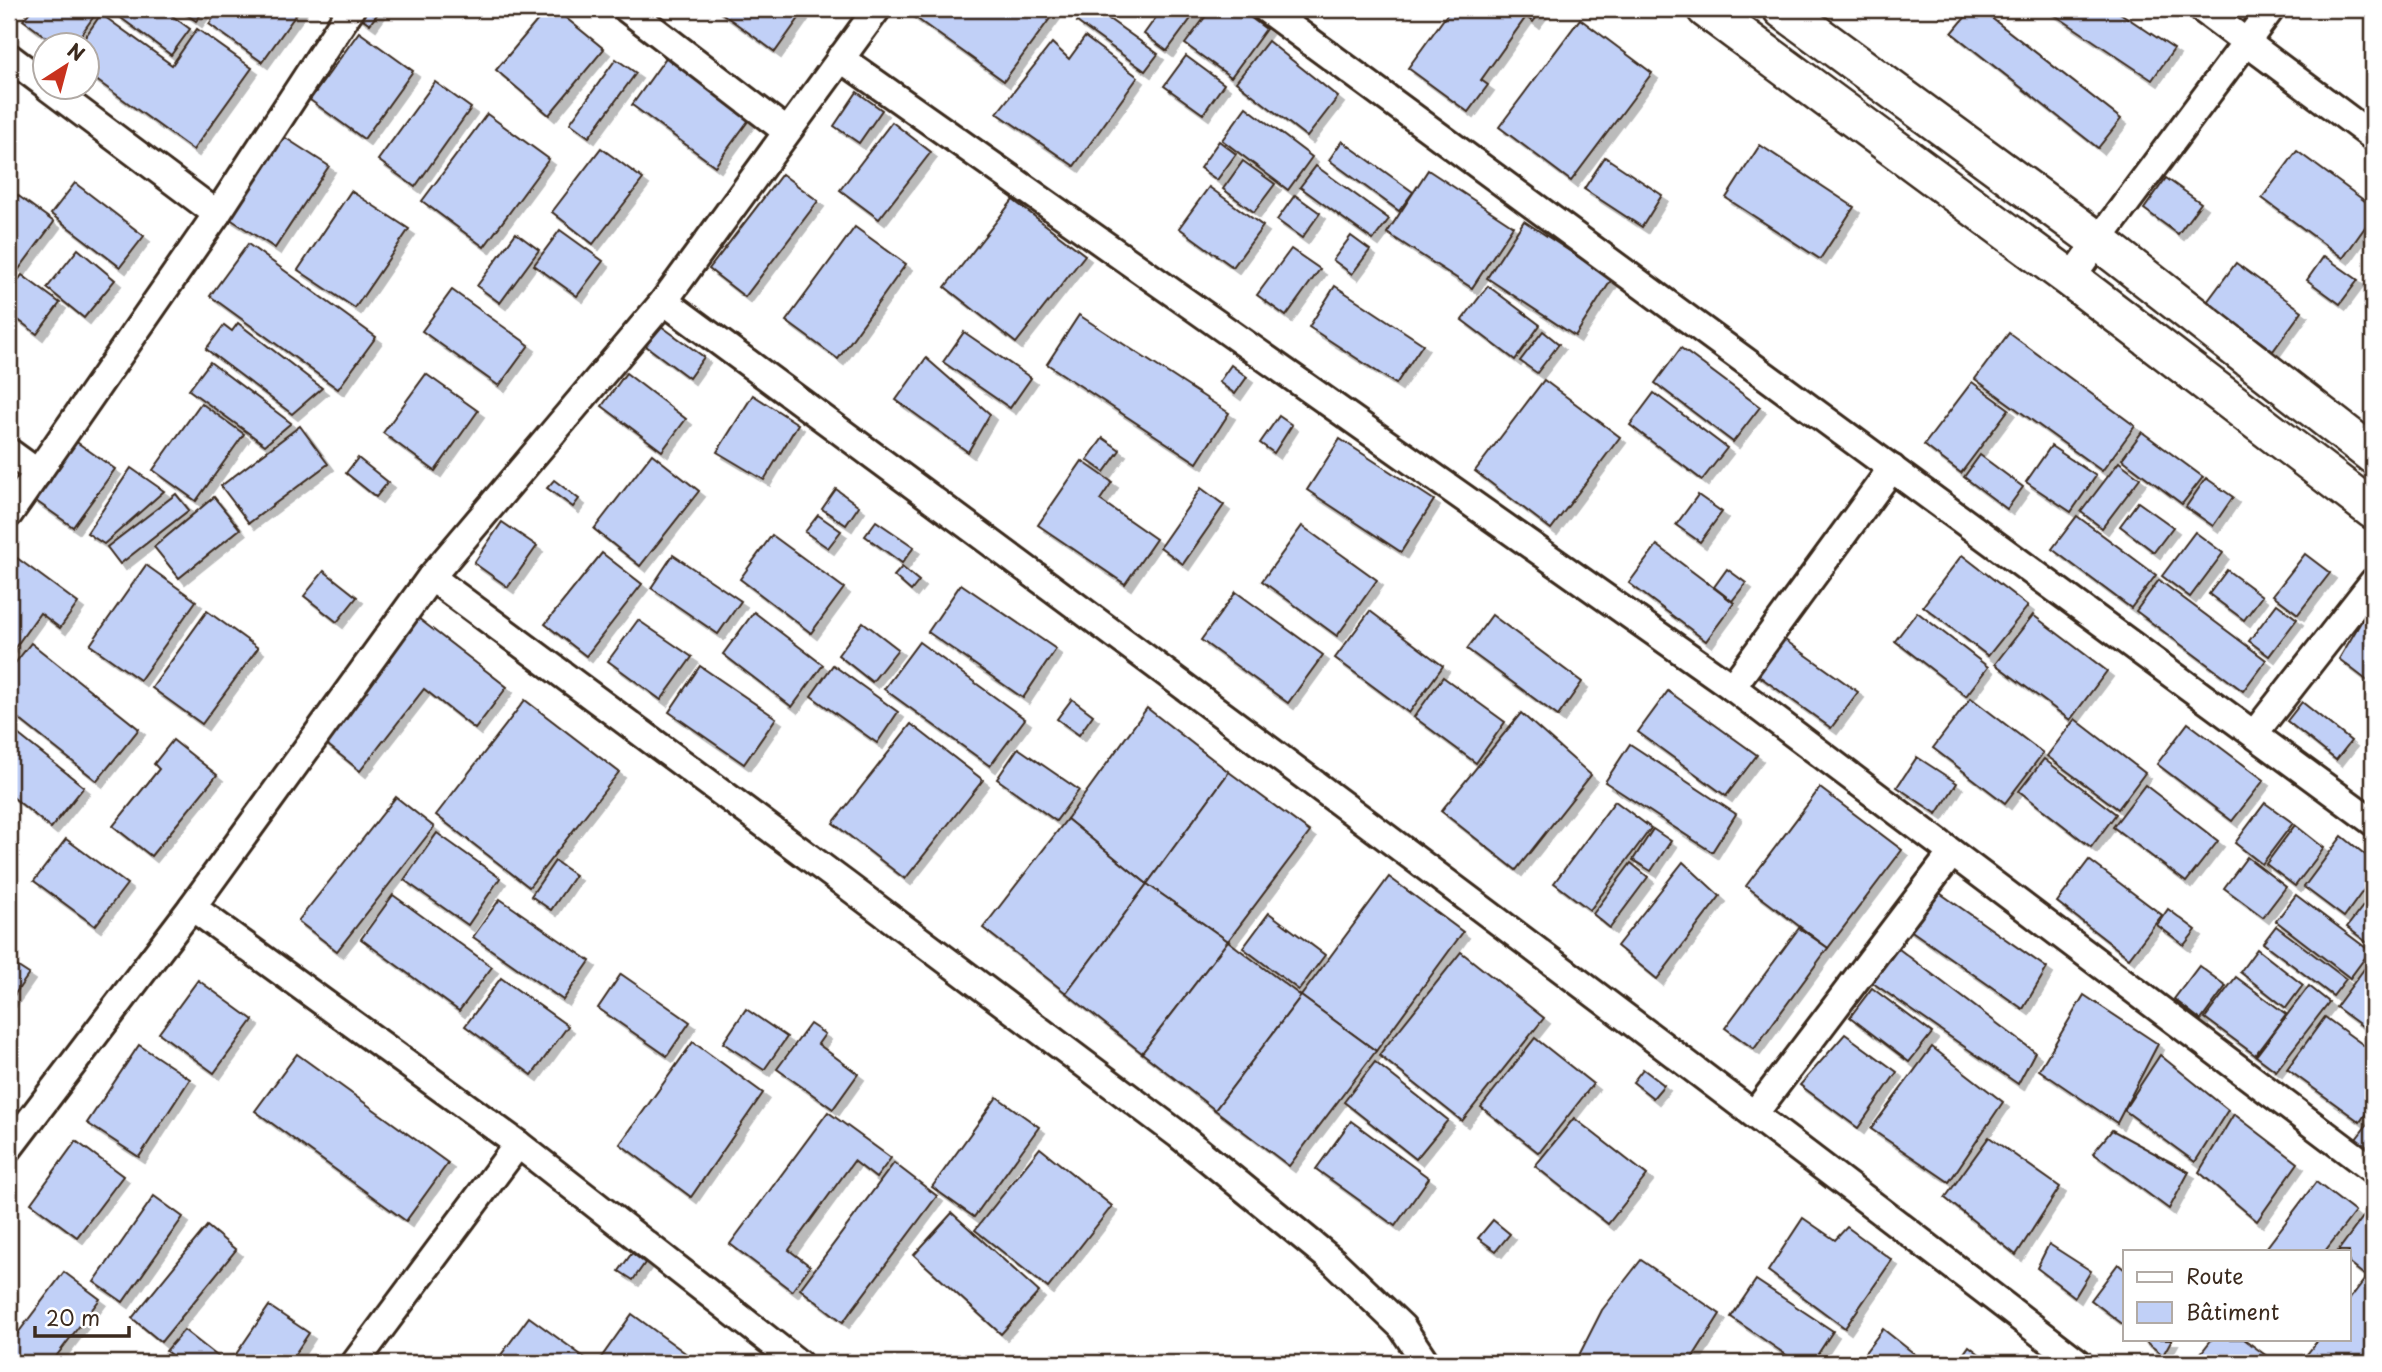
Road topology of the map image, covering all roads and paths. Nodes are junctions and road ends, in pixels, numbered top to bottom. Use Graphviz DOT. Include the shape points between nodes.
graph roads {
  1 [pos="352,9"];
  2 [pos="627,9"];
  3 [pos="877,9"];
  4 [pos="1266,9"];
  5 [pos="1706,9"];
  6 [pos="1782,9"];
  7 [pos="2202,9"];
  8 [pos="2271,9"];
  9 [pos="2246,40"];
  10 [pos="9,57"];
  11 [pos="840,58"];
  12 [pos="32,75"];
  13 [pos="68,102"];
  14 [pos="786,131"];
  15 [pos="2373,137"];
  16 [pos="217,214"];
  17 [pos="2098,241"];
  18 [pos="2071,279"];
  19 [pos="664,301"];
  20 [pos="9,452"];
  21 [pos="2373,454"];
  22 [pos="1892,468"];
  23 [pos="38,473"];
  24 [pos="2373,510"];
  25 [pos="9,513"];
  26 [pos="431,577"];
  27 [pos="2373,582"];
  28 [pos="1732,687"];
  29 [pos="2254,734"];
  30 [pos="2373,822"];
  31 [pos="1952,853"];
  32 [pos="192,907"];
  33 [pos="1755,1113"];
  34 [pos="518,1144"];
  35 [pos="9,1148"];
  36 [pos="2373,1170"];
  37 [pos="355,1363"];
  38 [pos="798,1363"];
  39 [pos="1426,1363"];
  40 [pos="2079,1363"];
  1 -- 16 [label="street"];
  2 -- 14 [label="street"];
  3 -- 11 [label="street"];
  4 -- 22 [label="street"];
  5 -- 18 [label="main road"];
  6 -- 17 [label="main road"];
  7 -- 9 [label="street"];
  8 -- 9 [label="street"];
  9 -- 15 [label="street"];
  9 -- 17 [label="street"];
  10 -- 12 [label="street"];
  11 -- 14 [label="street"];
  11 -- 28 [label="street"];
  13 -- 16 [label="street"];
  14 -- 19 [label="street"];
  16 -- 23 [label="street"];
  17 -- 18 [label="street"];
  17 -- 21 [label="main road"];
  18 -- 24 [label="main road"];
  19 -- 26 [label="street"];
  19 -- 33 [label="street"];
  20 -- 23 [label="street"];
  22 -- 28 [label="street"];
  22 -- 29 [label="street"];
  23 -- 25 [label="street"];
  26 -- 32 [label="street"];
  26 -- 39 [label="street" via="1179,1135 1334,1262 1402,1327"];
  27 -- 29 [label="street"];
  28 -- 31 [label="street"];
  29 -- 30 [label="street"];
  31 -- 33 [label="street"];
  31 -- 36 [label="street"];
  32 -- 34 [label="street"];
  32 -- 35 [label="street"];
  33 -- 40 [label="street"];
  34 -- 37 [label="street"];
  34 -- 38 [label="street"];
}
